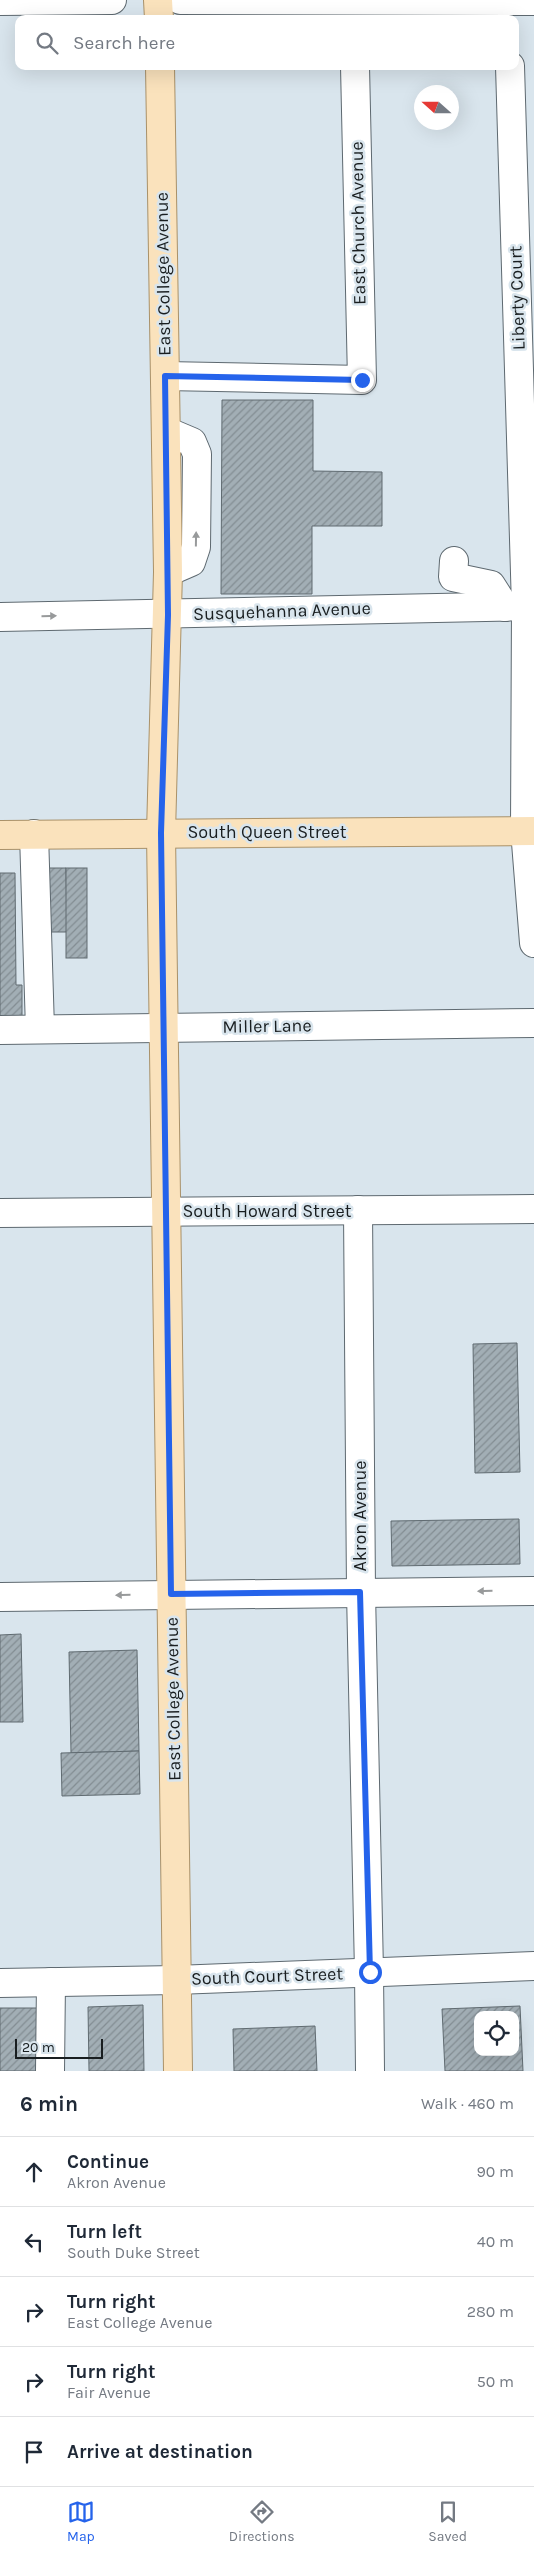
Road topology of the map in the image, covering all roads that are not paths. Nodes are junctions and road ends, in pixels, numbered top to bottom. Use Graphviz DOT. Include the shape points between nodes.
graph roads {
  1 [pos="0,0"];
  2 [pos="112,0"];
  3 [pos="158,0"];
  4 [pos="180,0"];
  5 [pos="515,5"];
  6 [pos="353,7"];
  7 [pos="159,15"];
  8 [pos="160,70"];
  9 [pos="355,70"];
  10 [pos="510,70"];
  11 [pos="165,376"];
  12 [pos="454,561"];
  13 [pos="522,607"];
  14 [pos="168,615"];
  15 [pos="0,617"];
  16 [pos="530,830"];
  17 [pos="161,833"];
  18 [pos="34,834"];
  19 [pos="0,835"];
  20 [pos="534,943"];
  21 [pos="534,1023"];
  22 [pos="164,1027"];
  23 [pos="40,1029"];
  24 [pos="0,1030"];
  25 [pos="534,1209"];
  26 [pos="358,1210"];
  27 [pos="166,1212"];
  28 [pos="0,1213"];
  29 [pos="534,1591"];
  30 [pos="360,1592"];
  31 [pos="171,1594"];
  32 [pos="0,1597"];
  33 [pos="534,1966"];
  34 [pos="370,1972"];
  35 [pos="176,1980"];
  36 [pos="51,1982"];
  37 [pos="0,1983"];
  38 [pos="50,2071"];
  39 [pos="178,2071"];
  40 [pos="370,2071"];
  1 -- 2 [label="street"];
  3 -- 7 [label="main road"];
  4 -- 6 [label="street"];
  5 -- 6 [label="street"];
  8 -- 11 [label="main road, East College Avenue"];
  9 -- 11 [label="street, East Church Avenue" via="362,380"];
  10 -- 13 [label="street, Liberty Court"];
  11 -- 14 [label="main road, East College Avenue"];
  12 -- 13 [label="street" via="453,577 491,585"];
  13 -- 14 [label="street, Susquehanna Avenue"];
  13 -- 16 [label="street, Liberty Court"];
  15 -- 14 [label="street, Susquehanna Avenue, one-way"];
  14 -- 17 [label="main road, East College Avenue"];
  16 -- 17 [label="main road, South Queen Street"];
  16 -- 20 [label="street"];
  17 -- 18 [label="main road, South Queen Street"];
  17 -- 22 [label="main road, East College Avenue"];
  18 -- 19 [label="main road, South Queen Street"];
  18 -- 23 [label="street"];
  21 -- 22 [label="street, Miller Lane"];
  22 -- 23 [label="street, Miller Lane"];
  22 -- 27 [label="main road, East College Avenue"];
  23 -- 24 [label="street, Miller Lane"];
  25 -- 26 [label="street, South Howard Street"];
  26 -- 27 [label="street, South Howard Street"];
  26 -- 30 [label="street, Akron Avenue"];
  27 -- 28 [label="street, South Howard Street"];
  27 -- 31 [label="main road, East College Avenue"];
  29 -- 30 [label="street, one-way"];
  30 -- 31 [label="street"];
  30 -- 34 [label="street, Akron Avenue"];
  31 -- 32 [label="street, one-way"];
  31 -- 35 [label="main road, East College Avenue"];
  33 -- 34 [label="street, South Court Street"];
  34 -- 35 [label="street, South Court Street"];
  34 -- 40 [label="street, Akron Avenue"];
  35 -- 36 [label="street, South Court Street"];
  35 -- 39 [label="main road, East College Avenue"];
  36 -- 37 [label="street, South Court Street"];
  36 -- 38 [label="street"];
}
